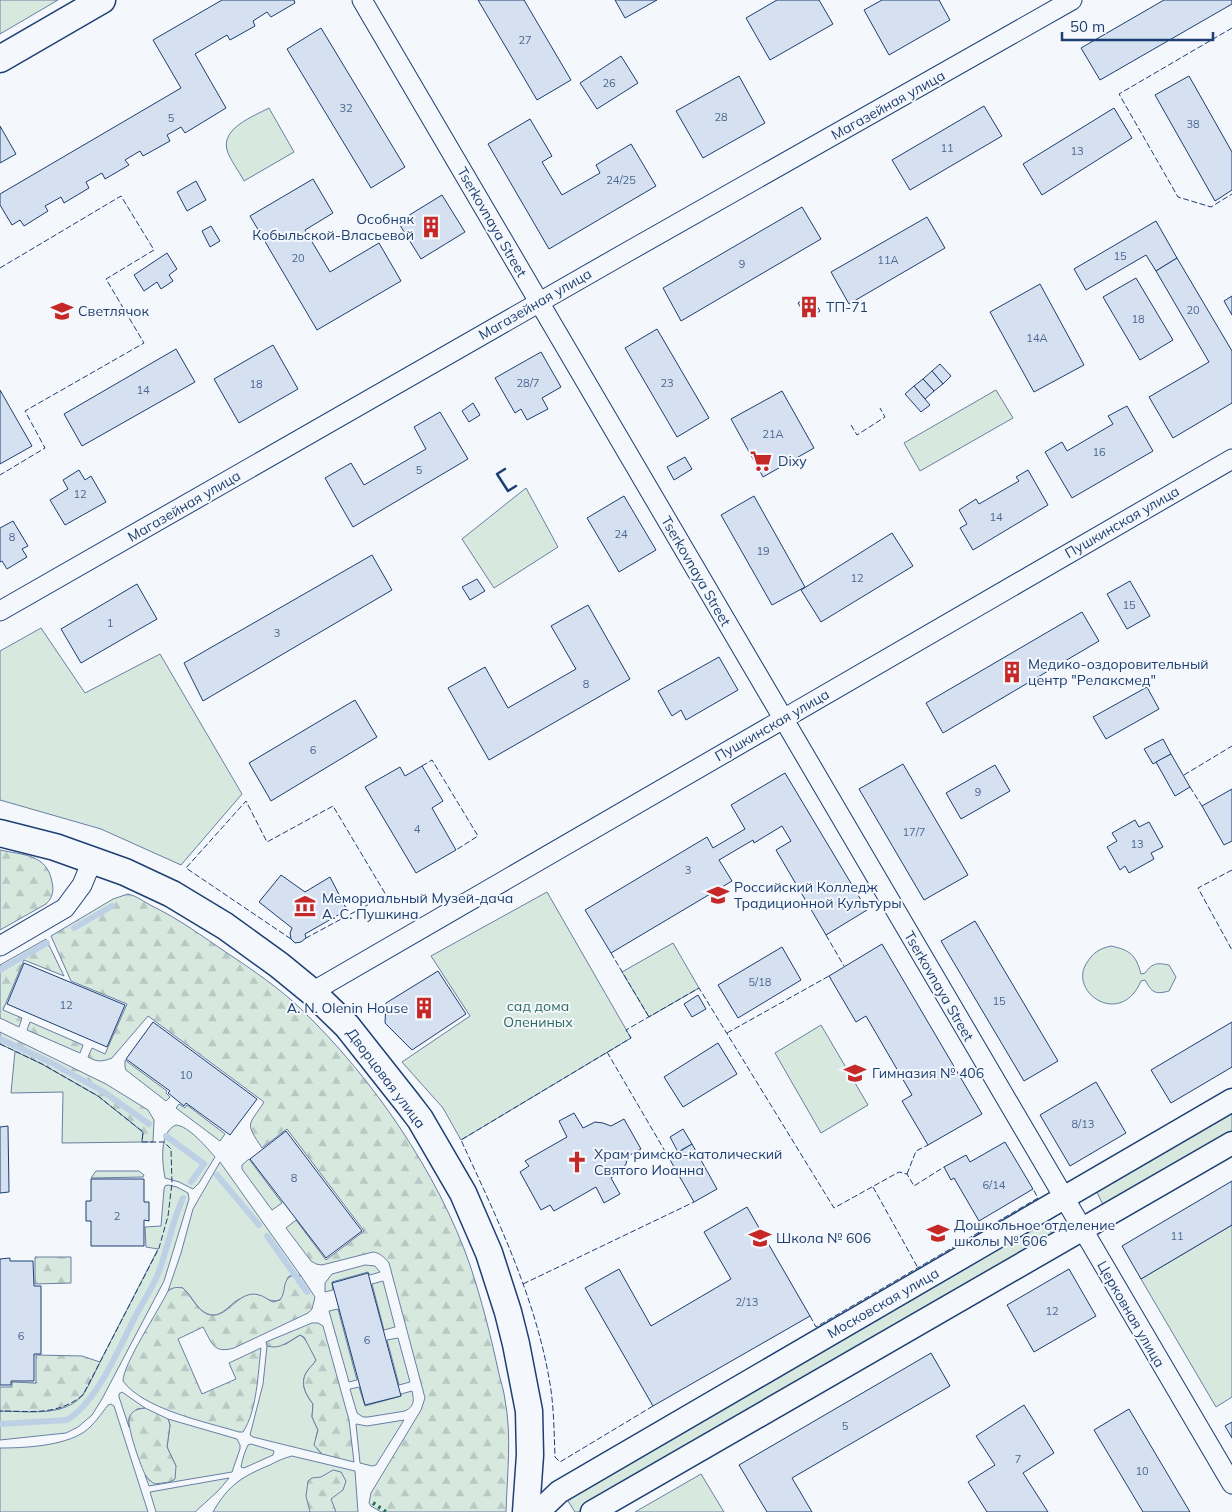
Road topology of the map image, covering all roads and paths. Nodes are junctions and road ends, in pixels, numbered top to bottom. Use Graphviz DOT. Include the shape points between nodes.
graph roads {
  1 [pos="102,0"];
  2 [pos="362,0"];
  3 [pos="1072,0"];
  4 [pos="0,59"];
  5 [pos="539,302"];
  6 [pos="1232,459"];
  7 [pos="0,611"];
  8 [pos="784,718"];
  9 [pos="0,833"];
  10 [pos="92,860"];
  11 [pos="0,946"];
  12 [pos="312,992"];
  13 [pos="1232,1100"];
  14 [pos="1232,1143"];
  15 [pos="1064,1198"];
  16 [pos="1082,1229"];
  17 [pos="1232,1484"];
  18 [pos="526,1512"];
  19 [pos="538,1512"];
  20 [pos="592,1512"];
  1 -- 4 [label="main road"];
  2 -- 5 [label="street, Tserkovnaya Street"];
  3 -- 5 [label="street, Магазейная улица"];
  5 -- 7 [label="street, Магазейная улица"];
  5 -- 8 [label="street, Tserkovnaya Street"];
  6 -- 8 [label="street, Пушкинская улица"];
  8 -- 12 [label="street, Пушкинская улица"];
  8 -- 15 [label="street, Церковная улица"];
  9 -- 10 [label="main road, Дворцовая улица"];
  10 -- 11 [label="street" via="82,885 65,908"];
  10 -- 12 [label="main road, Дворцовая улица" via="172,894 225,926"];
  12 -- 18 [label="main road, Дворцовая улица" via="348,1026 420,1119 463,1193 489,1253 516,1344 529,1411"];
  13 -- 15 [label="street, Московская улица"];
  14 -- 16 [label="street"];
  15 -- 16 [label="street, Церковная улица"];
  15 -- 19 [label="street, Московская улица" via="565,1488"];
  16 -- 17 [label="street, Церковная улица"];
  16 -- 20 [label="street"];
}
